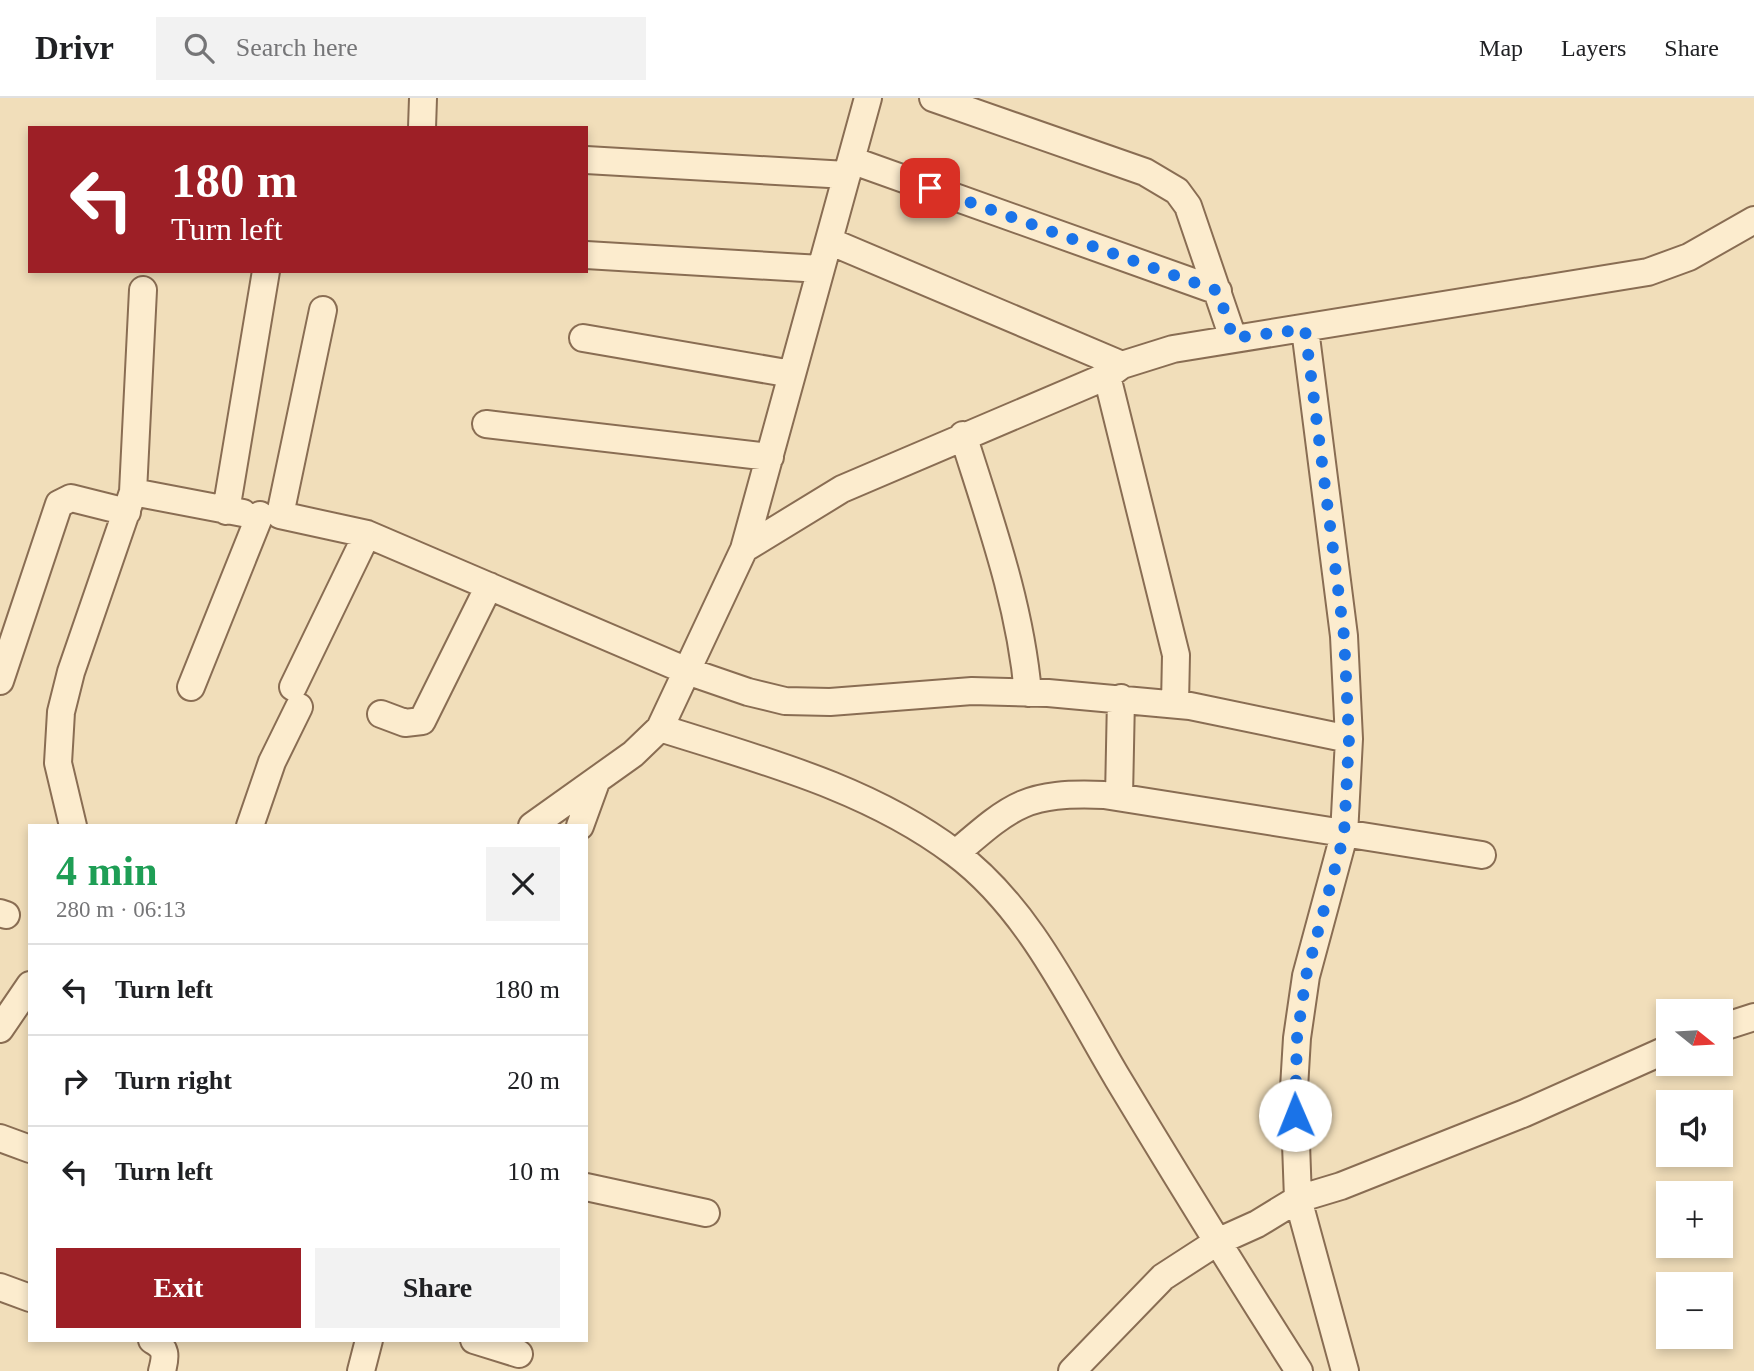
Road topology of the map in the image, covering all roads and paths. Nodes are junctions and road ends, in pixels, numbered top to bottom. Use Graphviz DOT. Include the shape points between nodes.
graph roads {
  1 [pos="423,98"];
  2 [pos="868,98"];
  3 [pos="933,98"];
  4 [pos="422,126"];
  5 [pos="588,160"];
  6 [pos="849,168"];
  7 [pos="1754,220"];
  8 [pos="829,241"];
  9 [pos="588,255"];
  10 [pos="821,269"];
  11 [pos="266,273"];
  12 [pos="142,290"];
  13 [pos="1218,291"];
  14 [pos="323,310"];
  15 [pos="1305,329"];
  16 [pos="583,338"];
  17 [pos="1233,338"];
  18 [pos="1115,370"];
  19 [pos="792,374"];
  20 [pos="486,424"];
  21 [pos="963,435"];
  22 [pos="770,457"];
  23 [pos="130,502"];
  24 [pos="226,511"];
  25 [pos="270,515"];
  26 [pos="367,534"];
  27 [pos="744,549"];
  28 [pos="489,586"];
  29 [pos="687,671"];
  30 [pos="0,681"];
  31 [pos="191,687"];
  32 [pos="1028,692"];
  33 [pos="1121,698"];
  34 [pos="1175,704"];
  35 [pos="381,714"];
  36 [pos="660,727"];
  37 [pos="1349,739"];
  38 [pos="596,782"];
  39 [pos="1119,797"];
  40 [pos="73,824"];
  41 [pos="251,824"];
  42 [pos="535,824"];
  43 [pos="581,824"];
  44 [pos="1344,835"];
  45 [pos="956,853"];
  46 [pos="1482,855"];
  47 [pos="28,988"];
  48 [pos="1754,1017"];
  49 [pos="1733,1024"];
  50 [pos="0,1029"];
  51 [pos="1656,1054"];
  52 [pos="0,1138"];
  53 [pos="28,1148"];
  54 [pos="588,1187"];
  55 [pos="1298,1199"];
  56 [pos="706,1213"];
  57 [pos="1217,1242"];
  58 [pos="0,1287"];
  59 [pos="28,1297"];
  60 [pos="155,1342"];
  61 [pos="368,1342"];
  62 [pos="480,1342"];
  63 [pos="519,1354"];
  64 [pos="162,1371"];
  65 [pos="360,1371"];
  66 [pos="1072,1371"];
  67 [pos="1299,1371"];
  68 [pos="1345,1371"];
  1 -- 4 [label="street"];
  2 -- 6 [label="street"];
  3 -- 13 [label="street" via="1161,179 1188,206"];
  5 -- 6 [label="street"];
  6 -- 8 [label="street"];
  6 -- 13 [label="street"];
  7 -- 15 [label="street" via="1689,257 1648,272"];
  8 -- 10 [label="street"];
  8 -- 18 [label="street"];
  9 -- 10 [label="street"];
  10 -- 19 [label="street"];
  11 -- 24 [label="street"];
  12 -- 23 [label="street"];
  13 -- 17 [label="street"];
  14 -- 25 [label="street"];
  15 -- 17 [label="street"];
  15 -- 37 [label="street" via="1344,636"];
  16 -- 19 [label="street"];
  17 -- 18 [label="street" via="1173,349"];
  18 -- 21 [label="street"];
  18 -- 34 [label="street" via="1176,655"];
  19 -- 22 [label="street"];
  20 -- 22 [label="street"];
  21 -- 27 [label="street" via="842,489"];
  21 -- 32 [label="street" via="1014,597"];
  22 -- 27 [label="street"];
  23 -- 24 [label="street"];
  23 -- 30 [label="street" via="71,498 59,504"];
  23 -- 40 [label="street" via="61,712 58,763"];
  24 -- 25 [label="street"];
  25 -- 26 [label="street"];
  25 -- 31 [label="street"];
  26 -- 28 [label="street"];
  26 -- 41 [label="street" via="296,697"];
  27 -- 29 [label="street"];
  28 -- 29 [label="street"];
  28 -- 35 [label="street" via="422,720 405,723"];
  29 -- 32 [label="street" via="748,692 809,703 972,691"];
  29 -- 36 [label="street"];
  32 -- 33 [label="street"];
  33 -- 34 [label="street"];
  33 -- 39 [label="street"];
  34 -- 37 [label="street"];
  36 -- 38 [label="street" via="634,754"];
  36 -- 45 [label="street" via="850,793"];
  37 -- 44 [label="street"];
  38 -- 42 [label="street"];
  38 -- 43 [label="street"];
  39 -- 44 [label="street"];
  39 -- 45 [label="street" via="1067,794 1032,799 1004,811"];
  44 -- 46 [label="street"];
  44 -- 55 [label="street" via="1306,976 1297,1038"];
  45 -- 57 [label="street" via="1034,940"];
  47 -- 50 [label="street"];
  48 -- 49 [label="street"];
  51 -- 55 [label="street" via="1525,1113"];
  52 -- 53 [label="street"];
  54 -- 56 [label="street"];
  55 -- 57 [label="street"];
  55 -- 68 [label="street"];
  57 -- 66 [label="street" via="1163,1276"];
  57 -- 67 [label="street"];
  58 -- 59 [label="street"];
  60 -- 64 [label="street" via="166,1356"];
  61 -- 65 [label="street"];
  62 -- 63 [label="street"];
}
